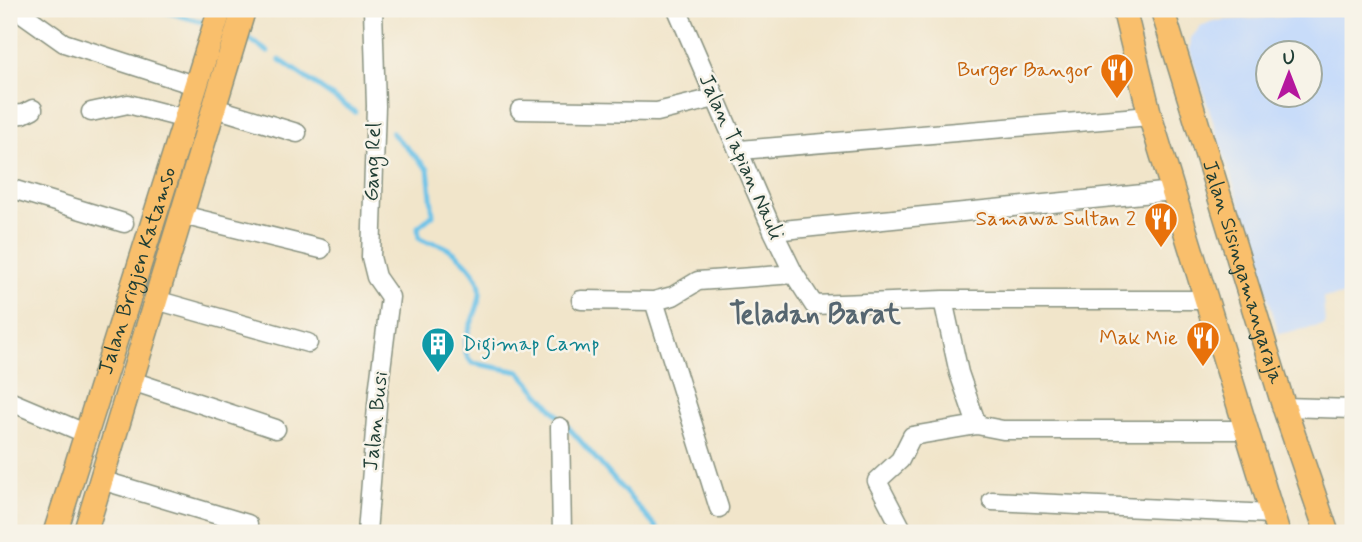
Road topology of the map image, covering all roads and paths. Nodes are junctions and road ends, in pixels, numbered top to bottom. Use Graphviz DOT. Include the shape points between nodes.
graph roads {
  1 [pos="16,9"];
  2 [pos="373,9"];
  3 [pos="677,9"];
  4 [pos="1124,9"];
  5 [pos="1162,9"];
  6 [pos="232,11"];
  7 [pos="197,86"];
  8 [pos="715,99"];
  9 [pos="215,108"];
  10 [pos="33,109"];
  11 [pos="520,110"];
  12 [pos="91,112"];
  13 [pos="9,115"];
  14 [pos="1150,116"];
  15 [pos="186,119"];
  16 [pos="297,133"];
  17 [pos="740,150"];
  18 [pos="9,188"];
  19 [pos="1173,191"];
  20 [pos="182,215"];
  21 [pos="124,223"];
  22 [pos="773,231"];
  23 [pos="321,249"];
  24 [pos="794,274"];
  25 [pos="156,300"];
  26 [pos="581,300"];
  27 [pos="943,300"];
  28 [pos="1204,300"];
  29 [pos="654,301"];
  30 [pos="390,310"];
  31 [pos="308,343"];
  32 [pos="132,381"];
  33 [pos="9,401"];
  34 [pos="1284,407"];
  35 [pos="1353,409"];
  36 [pos="977,425"];
  37 [pos="560,427"];
  38 [pos="276,429"];
  39 [pos="1246,430"];
  40 [pos="88,434"];
  41 [pos="101,480"];
  42 [pos="992,502"];
  43 [pos="719,508"];
  44 [pos="248,524"];
  45 [pos="1275,524"];
  46 [pos="55,533"];
  47 [pos="85,533"];
  48 [pos="367,533"];
  49 [pos="562,533"];
  50 [pos="904,533"];
  51 [pos="1327,533"];
  1 -- 7 [label="street" via="64,43"];
  2 -- 30 [label="street, Gang Rel" via="376,106 371,257 376,277 390,297"];
  3 -- 8 [label="street, Jalan Tapian Nauli"];
  4 -- 14 [label="main road, Jalan Sisingamangaraja"];
  5 -- 34 [label="main road, Jalan Sisingamangaraja"];
  6 -- 7 [label="main road, Jalan Brigjen Katamso" via="208,49"];
  6 -- 9 [label="main road, Jalan Brigjen Katamso" via="231,56"];
  7 -- 15 [label="main road, Jalan Brigjen Katamso"];
  8 -- 11 [label="street" via="657,112"];
  8 -- 17 [label="street, Jalan Tapian Nauli"];
  9 -- 16 [label="street"];
  9 -- 20 [label="main road, Jalan Brigjen Katamso"];
  10 -- 13 [label="street"];
  12 -- 15 [label="street" via="128,104"];
  14 -- 17 [label="street"];
  14 -- 19 [label="main road, Jalan Sisingamangaraja"];
  15 -- 40 [label="main road, Jalan Brigjen Katamso"];
  17 -- 22 [label="street, Jalan Tapian Nauli"];
  18 -- 21 [label="street"];
  19 -- 22 [label="street"];
  19 -- 28 [label="main road, Jalan Sisingamangaraja"];
  20 -- 23 [label="street"];
  20 -- 25 [label="main road, Jalan Brigjen Katamso"];
  22 -- 24 [label="street, Jalan Tapian Nauli"];
  24 -- 27 [label="street, Jalan Tapian Nauli" via="811,303 823,307"];
  24 -- 29 [label="street" via="708,279"];
  25 -- 31 [label="street"];
  25 -- 32 [label="main road, Jalan Brigjen Katamso"];
  26 -- 29 [label="street"];
  27 -- 28 [label="street"];
  27 -- 36 [label="street" via="959,373"];
  28 -- 39 [label="main road, Jalan Sisingamangaraja"];
  29 -- 43 [label="street"];
  30 -- 48 [label="street, Jalan Busi"];
  32 -- 38 [label="street"];
  32 -- 41 [label="main road, Jalan Brigjen Katamso"];
  33 -- 40 [label="street"];
  34 -- 35 [label="street"];
  34 -- 51 [label="main road, Jalan Sisingamangaraja"];
  36 -- 39 [label="street" via="1003,430"];
  36 -- 50 [label="street" via="912,436 900,460 877,481"];
  37 -- 49 [label="street"];
  39 -- 45 [label="main road, Jalan Sisingamangaraja"];
  40 -- 46 [label="main road, Jalan Brigjen Katamso"];
  41 -- 44 [label="street"];
  41 -- 47 [label="main road, Jalan Brigjen Katamso"];
  42 -- 45 [label="street"];
}
